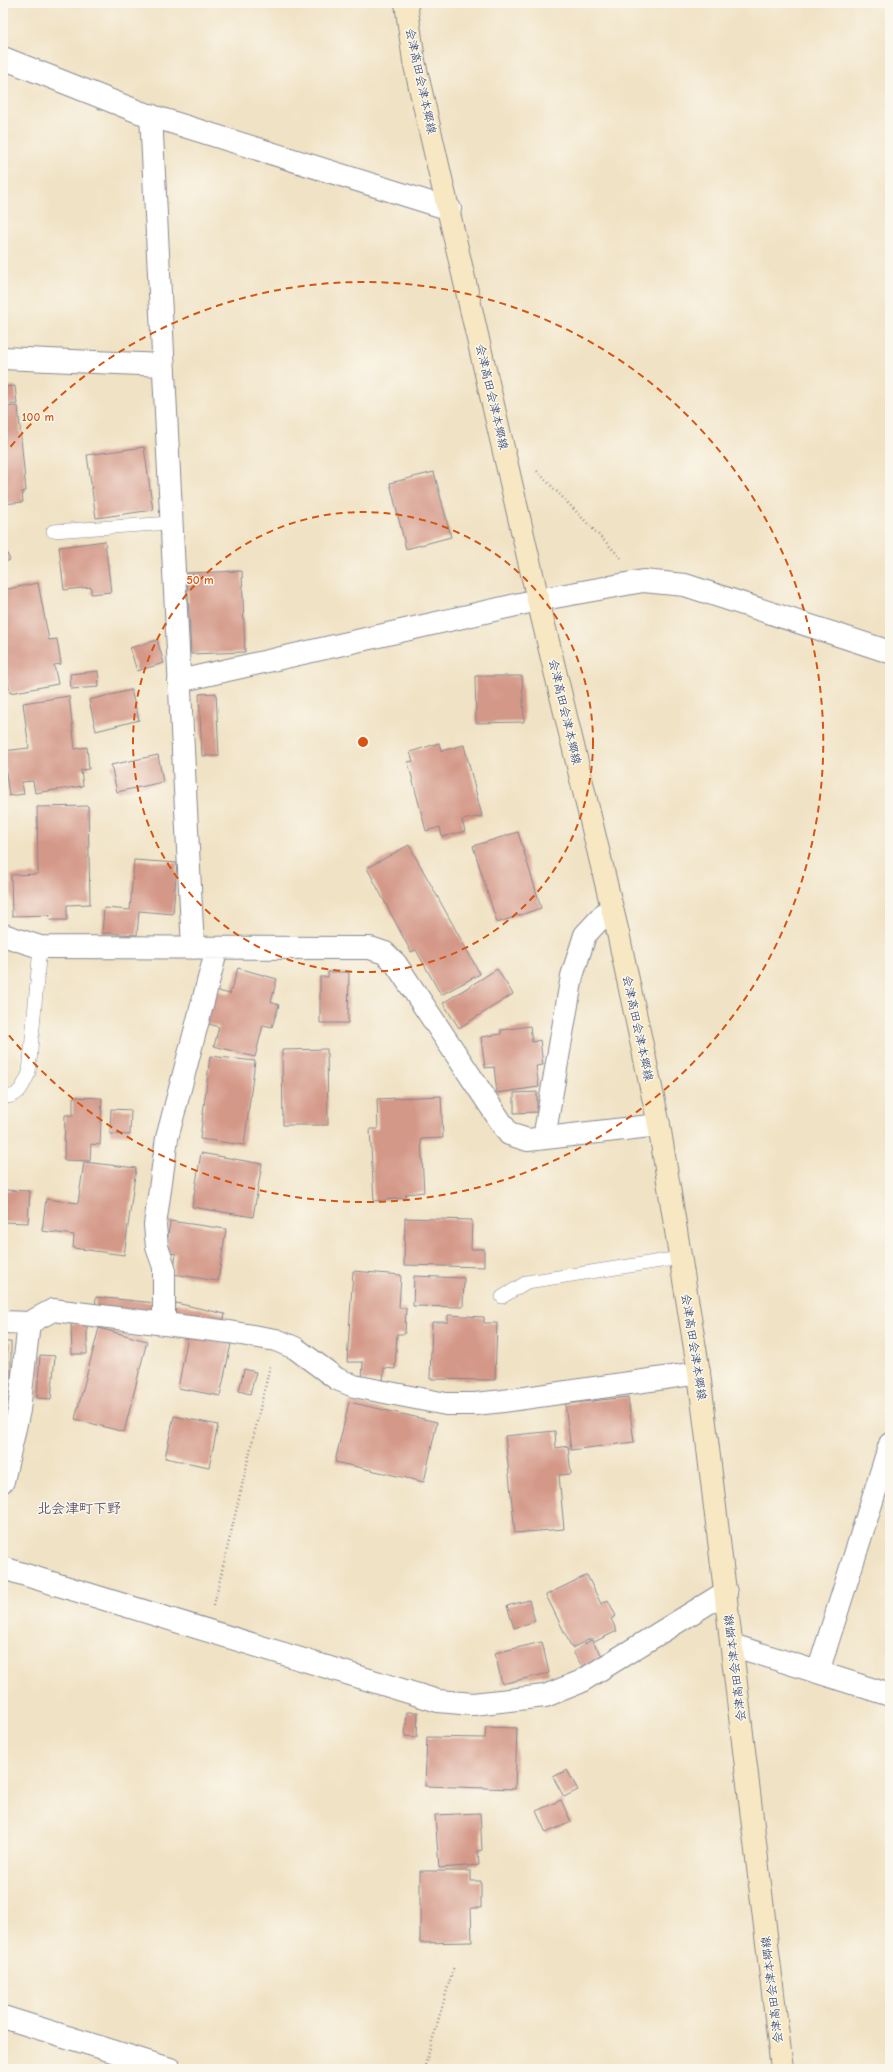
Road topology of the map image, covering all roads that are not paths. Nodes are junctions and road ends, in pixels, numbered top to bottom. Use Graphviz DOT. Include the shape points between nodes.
graph roads {
  1 [pos="406,3"];
  2 [pos="3,58"];
  3 [pos="151,115"];
  4 [pos="450,210"];
  5 [pos="3,358"];
  6 [pos="163,365"];
  7 [pos="171,523"];
  8 [pos="53,531"];
  9 [pos="538,600"];
  10 [pos="890,652"];
  11 [pos="179,681"];
  12 [pos="611,907"];
  13 [pos="3,935"];
  14 [pos="40,947"];
  15 [pos="193,948"];
  16 [pos="217,948"];
  17 [pos="3,1098"];
  18 [pos="659,1125"];
  19 [pos="544,1138"];
  20 [pos="680,1258"];
  21 [pos="502,1297"];
  22 [pos="3,1322"];
  23 [pos="29,1323"];
  24 [pos="164,1323"];
  25 [pos="699,1373"];
  26 [pos="890,1444"];
  27 [pos="3,1481"];
  28 [pos="3,1568"];
  29 [pos="726,1592"];
  30 [pos="732,1645"];
  31 [pos="818,1672"];
  32 [pos="890,1695"];
  33 [pos="3,2017"];
  34 [pos="170,2069"];
  35 [pos="782,2069"];
  1 -- 4 [label="main road, 会津高田会津本郷線" via="414,60"];
  2 -- 3 [label="street"];
  3 -- 4 [label="street"];
  3 -- 6 [label="street"];
  4 -- 9 [label="main road, 会津高田会津本郷線"];
  5 -- 6 [label="street"];
  6 -- 7 [label="street"];
  7 -- 8 [label="lane"];
  7 -- 11 [label="street"];
  9 -- 10 [label="street" via="643,581 685,585"];
  9 -- 11 [label="street"];
  9 -- 12 [label="main road, 会津高田会津本郷線"];
  11 -- 15 [label="street"];
  12 -- 18 [label="main road, 会津高田会津本郷線"];
  12 -- 19 [label="street" via="585,935 572,976"];
  13 -- 14 [label="street"];
  14 -- 15 [label="street"];
  14 -- 17 [label="lane" via="29,1073 21,1092"];
  15 -- 16 [label="street"];
  16 -- 19 [label="street" via="370,948 385,953 396,964 509,1134 528,1140"];
  16 -- 24 [label="street" via="167,1138 155,1225 157,1247 164,1267"];
  18 -- 19 [label="street"];
  18 -- 20 [label="main road, 会津高田会津本郷線"];
  20 -- 21 [label="lane" via="527,1282"];
  20 -- 25 [label="main road, 会津高田会津本郷線"];
  22 -- 23 [label="street"];
  23 -- 24 [label="street" via="53,1310"];
  23 -- 27 [label="street" via="19,1410"];
  24 -- 25 [label="street" via="276,1340 295,1348 337,1378 354,1386 446,1404 503,1401"];
  25 -- 29 [label="main road, 会津高田会津本郷線"];
  26 -- 31 [label="street"];
  28 -- 29 [label="street" via="438,1701 473,1704 546,1696 580,1682"];
  29 -- 30 [label="main road, 会津高田会津本郷線"];
  30 -- 31 [label="street"];
  30 -- 35 [label="main road, 会津高田会津本郷線"];
  31 -- 32 [label="street"];
  33 -- 34 [label="street"];
}
